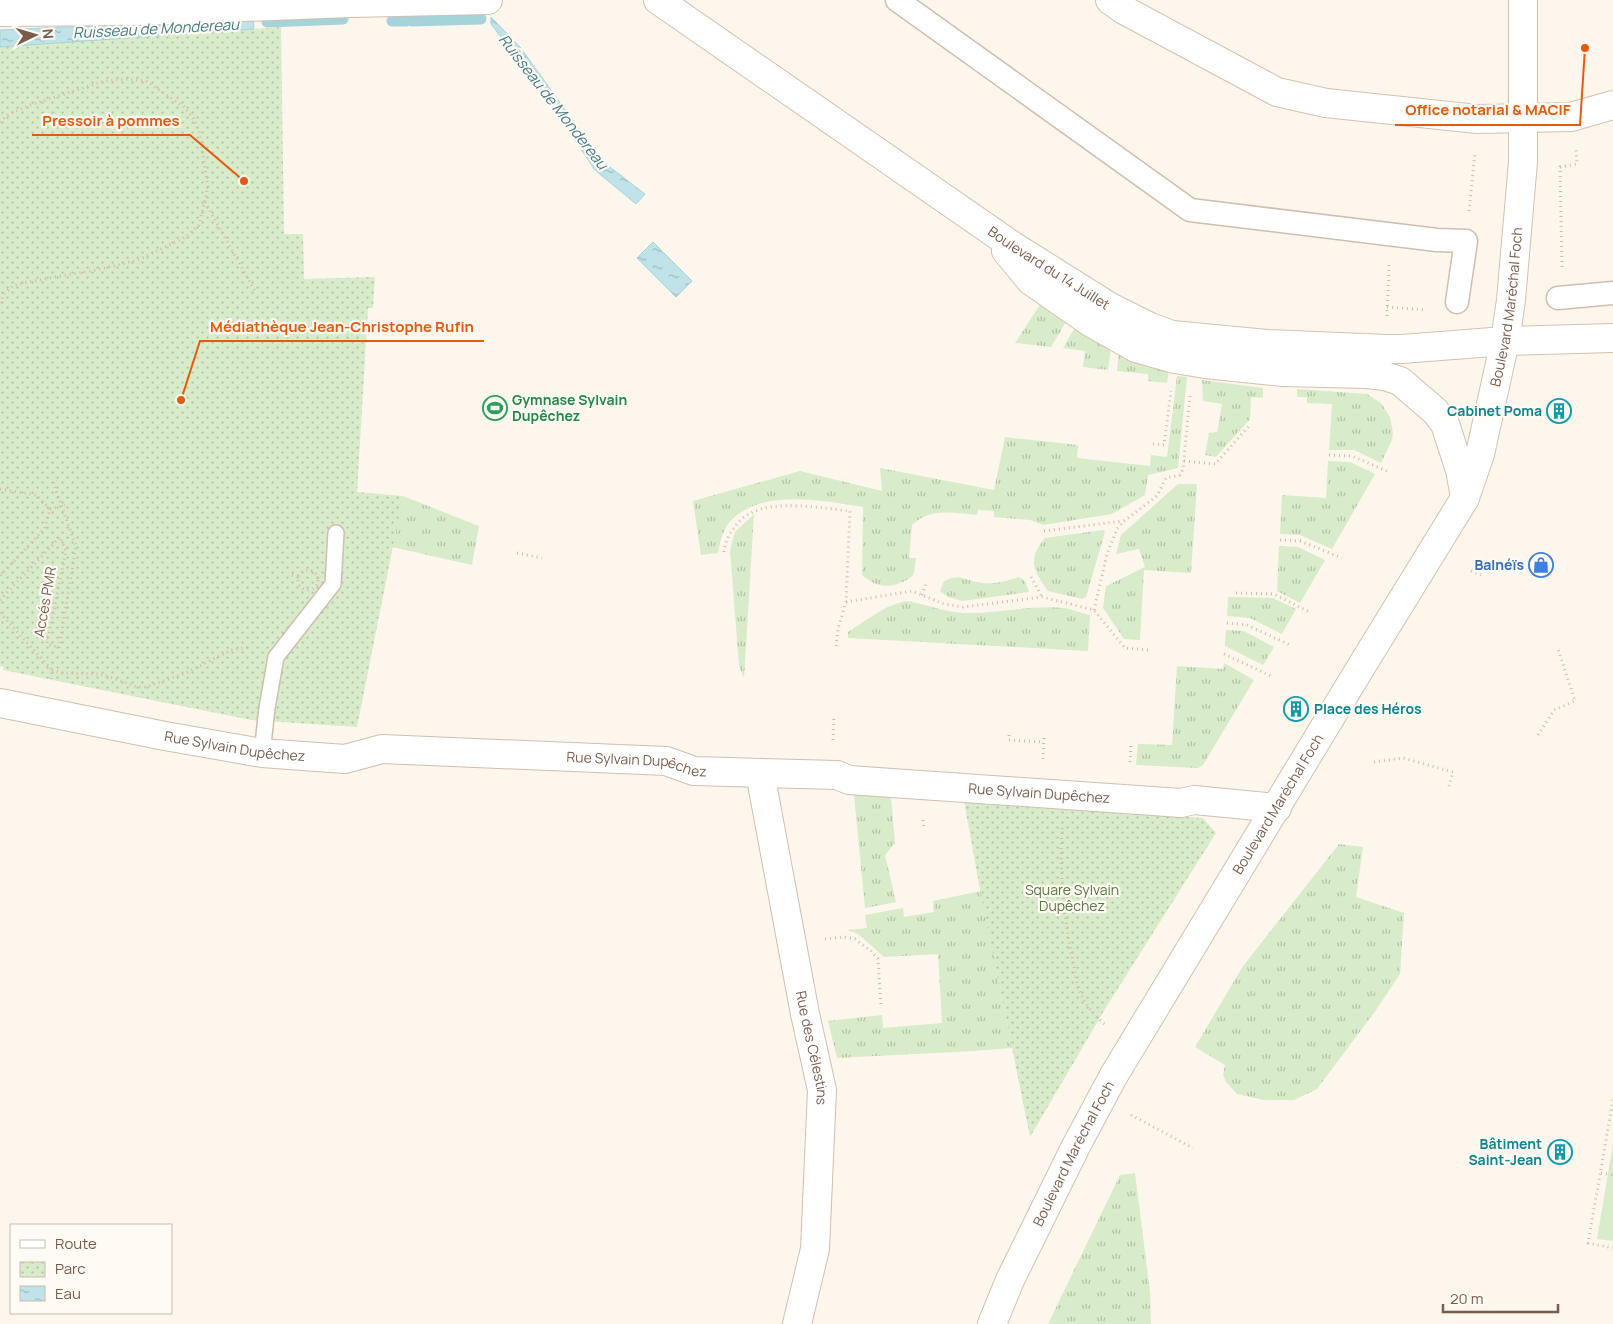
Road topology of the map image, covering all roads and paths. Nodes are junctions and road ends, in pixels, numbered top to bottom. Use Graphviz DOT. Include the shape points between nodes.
graph roads {
  1 [pos="488,0"];
  2 [pos="658,0"];
  3 [pos="897,0"];
  4 [pos="1110,0"];
  5 [pos="1523,0"];
  6 [pos="0,12"];
  7 [pos="1613,105"];
  8 [pos="1522,119"];
  9 [pos="0,122"];
  10 [pos="1575,142"];
  11 [pos="1476,150"];
  12 [pos="205,202"];
  13 [pos="987,228"];
  14 [pos="1391,234"];
  15 [pos="1466,241"];
  16 [pos="0,291"];
  17 [pos="256,293"];
  18 [pos="1613,293"];
  19 [pos="4,294"];
  20 [pos="1457,302"];
  21 [pos="0,303"];
  22 [pos="1570,304"];
  23 [pos="1387,307"];
  24 [pos="1387,322"];
  25 [pos="1613,338"];
  26 [pos="1505,341"];
  27 [pos="1193,361"];
  28 [pos="1169,405"];
  29 [pos="1249,426"];
  30 [pos="1152,444"];
  31 [pos="1329,455"];
  32 [pos="1184,461"];
  33 [pos="1389,472"];
  34 [pos="57,481"];
  35 [pos="0,489"];
  36 [pos="1465,498"];
  37 [pos="63,505"];
  38 [pos="50,509"];
  39 [pos="1124,521"];
  40 [pos="1044,531"];
  41 [pos="336,533"];
  42 [pos="1280,540"];
  43 [pos="724,552"];
  44 [pos="517,553"];
  45 [pos="542,558"];
  46 [pos="1342,558"];
  47 [pos="1471,571"];
  48 [pos="292,575"];
  49 [pos="1481,575"];
  50 [pos="0,576"];
  51 [pos="298,576"];
  52 [pos="1031,577"];
  53 [pos="926,584"];
  54 [pos="1236,593"];
  55 [pos="922,595"];
  56 [pos="1042,596"];
  57 [pos="0,600"];
  58 [pos="846,602"];
  59 [pos="1094,610"];
  60 [pos="1310,612"];
  61 [pos="0,613"];
  62 [pos="1227,623"];
  63 [pos="1290,644"];
  64 [pos="836,647"];
  65 [pos="1558,649"];
  66 [pos="1149,650"];
  67 [pos="1224,654"];
  68 [pos="276,657"];
  69 [pos="52,670"];
  70 [pos="1271,676"];
  71 [pos="50,686"];
  72 [pos="0,703"];
  73 [pos="834,715"];
  74 [pos="1009,735"];
  75 [pos="1538,735"];
  76 [pos="833,742"];
  77 [pos="1131,743"];
  78 [pos="262,753"];
  79 [pos="1130,762"];
  80 [pos="1374,762"];
  81 [pos="1042,765"];
  82 [pos="760,773"];
  83 [pos="1449,786"];
  84 [pos="1064,795"];
  85 [pos="1277,808"];
  86 [pos="792,944"];
  87 [pos="881,1006"];
  88 [pos="1109,1027"];
  89 [pos="1613,1100"];
  90 [pos="1131,1116"];
  91 [pos="1193,1148"];
  92 [pos="1600,1172"];
  93 [pos="1613,1175"];
  94 [pos="1613,1248"];
  95 [pos="797,1324"];
  96 [pos="992,1324"];
  1 -- 6 [label="main road"];
  2 -- 13 [label="main road, Boulevard du 14 Juillet"];
  3 -- 14 [label="street" via="1190,210"];
  4 -- 8 [label="main road" via="1277,92 1326,103 1477,119"];
  5 -- 8 [label="main road, Boulevard Maréchal Foch"];
  7 -- 8 [label="main road" via="1571,117"];
  8 -- 26 [label="main road, Boulevard Maréchal Foch" via="1523,162"];
  9 -- 12 [label="path" via="9,114 33,104 105,81 146,82 184,107 193,118 205,161 208,188"];
  10 -- 22 [label="path" via="1577,164 1560,167 1562,281 1575,283"];
  11 -- 15 [label="path"];
  12 -- 17 [label="path"];
  12 -- 19 [label="path" via="199,225 186,237 146,257 14,285"];
  13 -- 26 [label="main road, Boulevard du 14 Juillet" via="1110,307 1172,335 1267,344 1386,349"];
  13 -- 27 [label="main road" via="1031,281 1090,322 1136,348"];
  14 -- 15 [label="street"];
  14 -- 23 [label="path"];
  15 -- 20 [label="street"];
  16 -- 19 [label="path"];
  18 -- 22 [label="street"];
  19 -- 21 [label="path"];
  20 -- 23 [label="path" via="1441,302 1430,310"];
  23 -- 24 [label="path"];
  25 -- 26 [label="main road"];
  26 -- 36 [label="main road, Boulevard Maréchal Foch" via="1480,454"];
  27 -- 32 [label="path"];
  27 -- 36 [label="main road" via="1283,372 1367,374 1400,381 1445,424"];
  28 -- 30 [label="path" via="1164,445"];
  29 -- 32 [label="path" via="1215,464"];
  31 -- 33 [label="path" via="1352,456"];
  32 -- 39 [label="path" via="1180,475 1166,478 1157,496"];
  34 -- 37 [label="path" via="53,482"];
  35 -- 38 [label="path" via="36,495"];
  36 -- 85 [label="main road, Boulevard Maréchal Foch"];
  37 -- 38 [label="path"];
  37 -- 57 [label="path, Accés PMR" via="76,546 59,648 47,644 66,551 60,537"];
  38 -- 50 [label="path" via="45,528"];
  39 -- 40 [label="path"];
  39 -- 59 [label="path" via="1108,554"];
  41 -- 68 [label="lane" via="333,584"];
  42 -- 46 [label="path" via="1300,541"];
  43 -- 58 [label="path" via="732,530 751,512 787,506 850,511"];
  44 -- 45 [label="path"];
  47 -- 49 [label="path"];
  48 -- 51 [label="path"];
  52 -- 56 [label="path"];
  53 -- 55 [label="path"];
  54 -- 60 [label="path" via="1274,594"];
  55 -- 56 [label="path" via="963,607"];
  55 -- 58 [label="path" via="912,591"];
  56 -- 59 [label="path"];
  58 -- 64 [label="path"];
  59 -- 66 [label="path" via="1125,648"];
  61 -- 69 [label="path"];
  62 -- 63 [label="path" via="1247,625"];
  65 -- 75 [label="path" via="1575,701 1554,710"];
  67 -- 70 [label="path"];
  68 -- 69 [label="path" via="257,646 231,650 186,673 146,687 98,674"];
  68 -- 78 [label="lane"];
  69 -- 71 [label="path"];
  72 -- 78 [label="main road, Rue Sylvain Dupêchez"];
  73 -- 76 [label="path"];
  74 -- 81 [label="path" via="1009,740 1044,740"];
  77 -- 79 [label="path"];
  78 -- 82 [label="main road, Rue Sylvain Dupêchez" via="345,759 382,749 412,750 666,761 694,771"];
  80 -- 83 [label="path" via="1403,758 1454,772"];
  82 -- 84 [label="main road, Rue Sylvain Dupêchez" via="837,775 849,780"];
  82 -- 86 [label="main road, Rue des Célestins"];
  84 -- 85 [label="main road, Rue Sylvain Dupêchez" via="1181,803 1194,800"];
  84 -- 88 [label="path" via="1060,848 1066,932 1081,994 1099,1020"];
  85 -- 96 [label="main road, Boulevard Maréchal Foch" via="1110,1083 1071,1155"];
  86 -- 87 [label="path" via="844,937 864,944 878,960"];
  86 -- 95 [label="main road, Rue des Célestins" via="822,1098 816,1248"];
  89 -- 92 [label="path"];
  90 -- 91 [label="path"];
  92 -- 93 [label="path"];
  92 -- 94 [label="path" via="1588,1243"];
}
